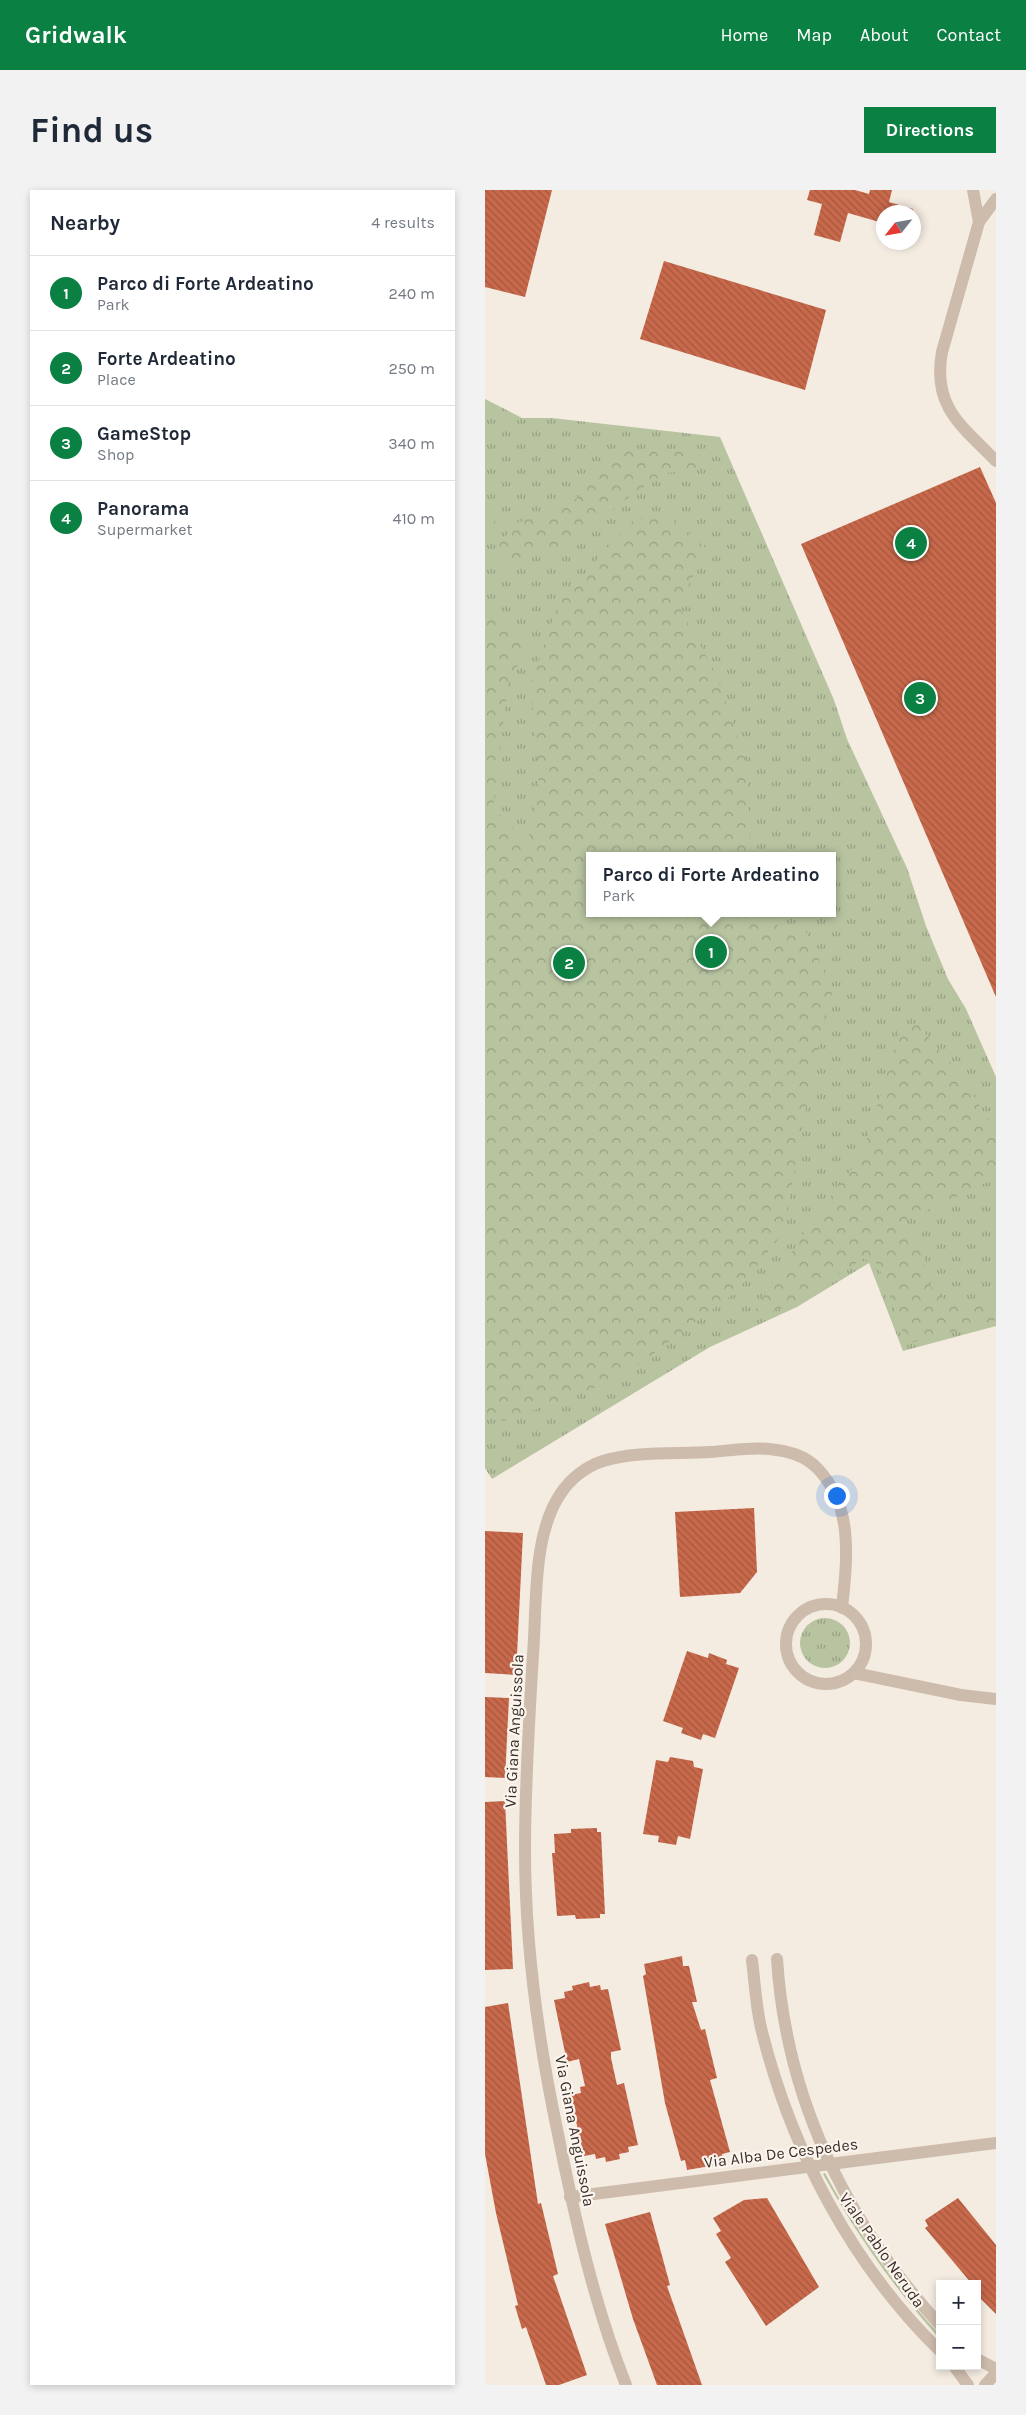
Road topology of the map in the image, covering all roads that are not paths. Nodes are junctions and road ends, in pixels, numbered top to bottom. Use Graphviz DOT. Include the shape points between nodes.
graph roads {
  1 [pos="973,190"];
  2 [pos="996,199"];
  3 [pos="979,222"];
  4 [pos="996,461"];
  5 [pos="842,1608"];
  6 [pos="854,1673"];
  7 [pos="996,1698"];
  8 [pos="777,1959"];
  9 [pos="752,1960"];
  10 [pos="996,2143"];
  11 [pos="830,2163"];
  12 [pos="810,2166"];
  13 [pos="570,2197"];
  14 [pos="936,2320"];
  15 [pos="936,2346"];
  16 [pos="981,2361"];
  17 [pos="996,2369"];
  18 [pos="957,2370"];
  19 [pos="996,2374"];
  20 [pos="626,2385"];
  21 [pos="968,2385"];
  22 [pos="985,2385"];
  1 -- 3 [label="street"];
  2 -- 3 [label="street"];
  3 -- 4 [label="street" via="942,352 939,376 951,414"];
  5 -- 6 [label="street" via="857,1620 865,1637 863,1656"];
  5 -- 6 [label="street" via="823,1604 797,1616 787,1632 786,1651 794,1669 818,1684 837,1682"];
  5 -- 13 [label="street, Via Giana Anguissola" via="847,1563 843,1514 828,1481 810,1462 794,1454 752,1448 615,1458 595,1464 576,1476 551,1510 539,1566 525,1850 537,2011"];
  6 -- 7 [label="street" via="961,1695"];
  8 -- 11 [label="street, Viale Pablo Neruda" via="781,2007 791,2058 805,2103"];
  9 -- 12 [label="street, Viale Pablo Neruda" via="762,2032 791,2124"];
  10 -- 11 [label="street, Via Alba De Cespedes"];
  11 -- 12 [label="street, Via Alba De Cespedes"];
  11 -- 14 [label="street, Viale Pablo Neruda" via="857,2216 886,2260"];
  12 -- 13 [label="street, Via Alba De Cespedes"];
  12 -- 15 [label="street, Viale Pablo Neruda" via="832,2210 856,2247 893,2297"];
  13 -- 20 [label="street, Via Giana Anguissola" via="592,2284"];
  16 -- 17 [label="street"];
  18 -- 21 [label="street"];
  19 -- 22 [label="street"];
}
